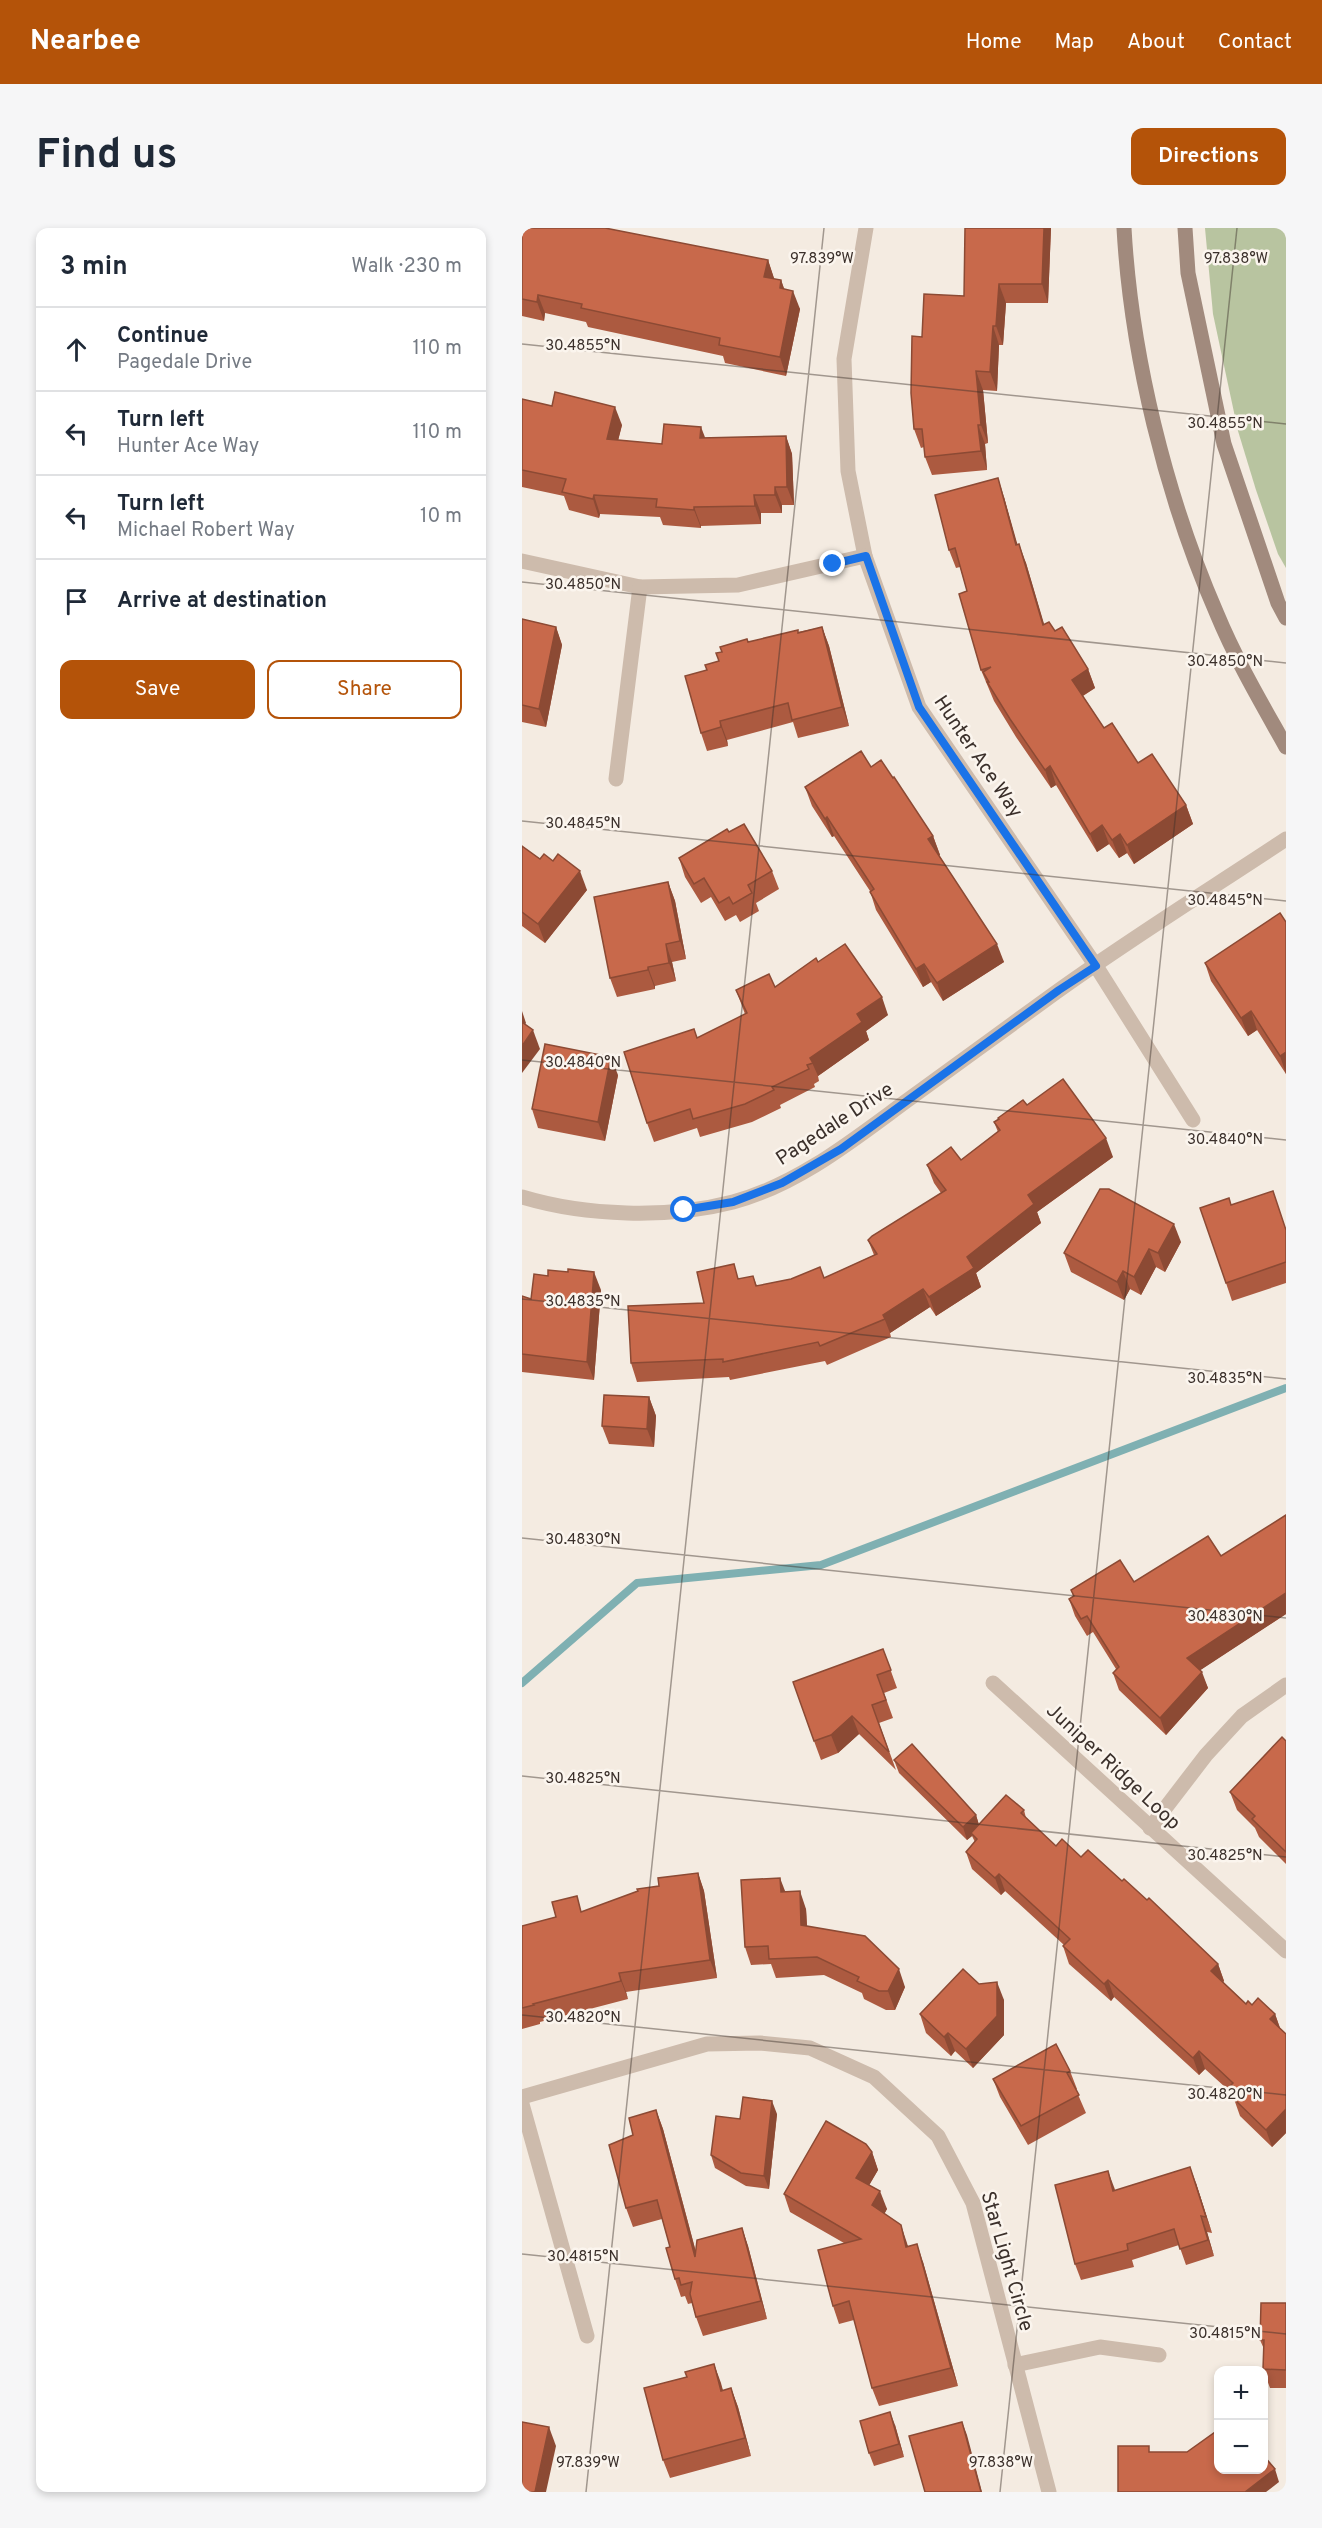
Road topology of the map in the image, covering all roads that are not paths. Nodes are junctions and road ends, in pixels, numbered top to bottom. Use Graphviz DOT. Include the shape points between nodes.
graph roads {
  1 [pos="866,228"];
  2 [pos="1124,228"];
  3 [pos="1185,228"];
  4 [pos="866,556"];
  5 [pos="522,561"];
  6 [pos="640,587"];
  7 [pos="1286,618"];
  8 [pos="1286,747"];
  9 [pos="616,780"];
  10 [pos="1286,839"];
  11 [pos="1096,966"];
  12 [pos="1193,1120"];
  13 [pos="522,1197"];
  14 [pos="993,1683"];
  15 [pos="1286,1684"];
  16 [pos="1150,1828"];
  17 [pos="1286,1951"];
  18 [pos="522,2097"];
  19 [pos="522,2104"];
  20 [pos="587,2336"];
  21 [pos="1159,2355"];
  22 [pos="1015,2365"];
  23 [pos="1049,2492"];
  1 -- 4 [label="street, Hunter Ace Way" via="844,359 848,471"];
  2 -- 8 [label="main road" via="1126,268 1142,368 1163,461 1217,616"];
  3 -- 7 [label="main road" via="1188,273 1224,444"];
  4 -- 6 [label="street" via="738,585"];
  4 -- 11 [label="street, Hunter Ace Way" via="919,707"];
  5 -- 6 [label="street"];
  6 -- 9 [label="street"];
  10 -- 11 [label="street, Pagedale Drive"];
  11 -- 12 [label="street, Hunter Ace Way"];
  11 -- 13 [label="street, Pagedale Drive" via="841,1149 782,1183 733,1202 684,1210 612,1213 555,1207"];
  14 -- 16 [label="street, Juniper Ridge Loop"];
  15 -- 16 [label="street" via="1242,1716 1206,1755"];
  16 -- 17 [label="street, Juniper Ridge Loop"];
  18 -- 22 [label="street, Star Light Circle" via="707,2044 760,2043 810,2048 874,2077 938,2136 973,2203"];
  19 -- 20 [label="street"];
  21 -- 22 [label="street" via="1100,2347"];
  22 -- 23 [label="street, Star Light Circle"];
}
